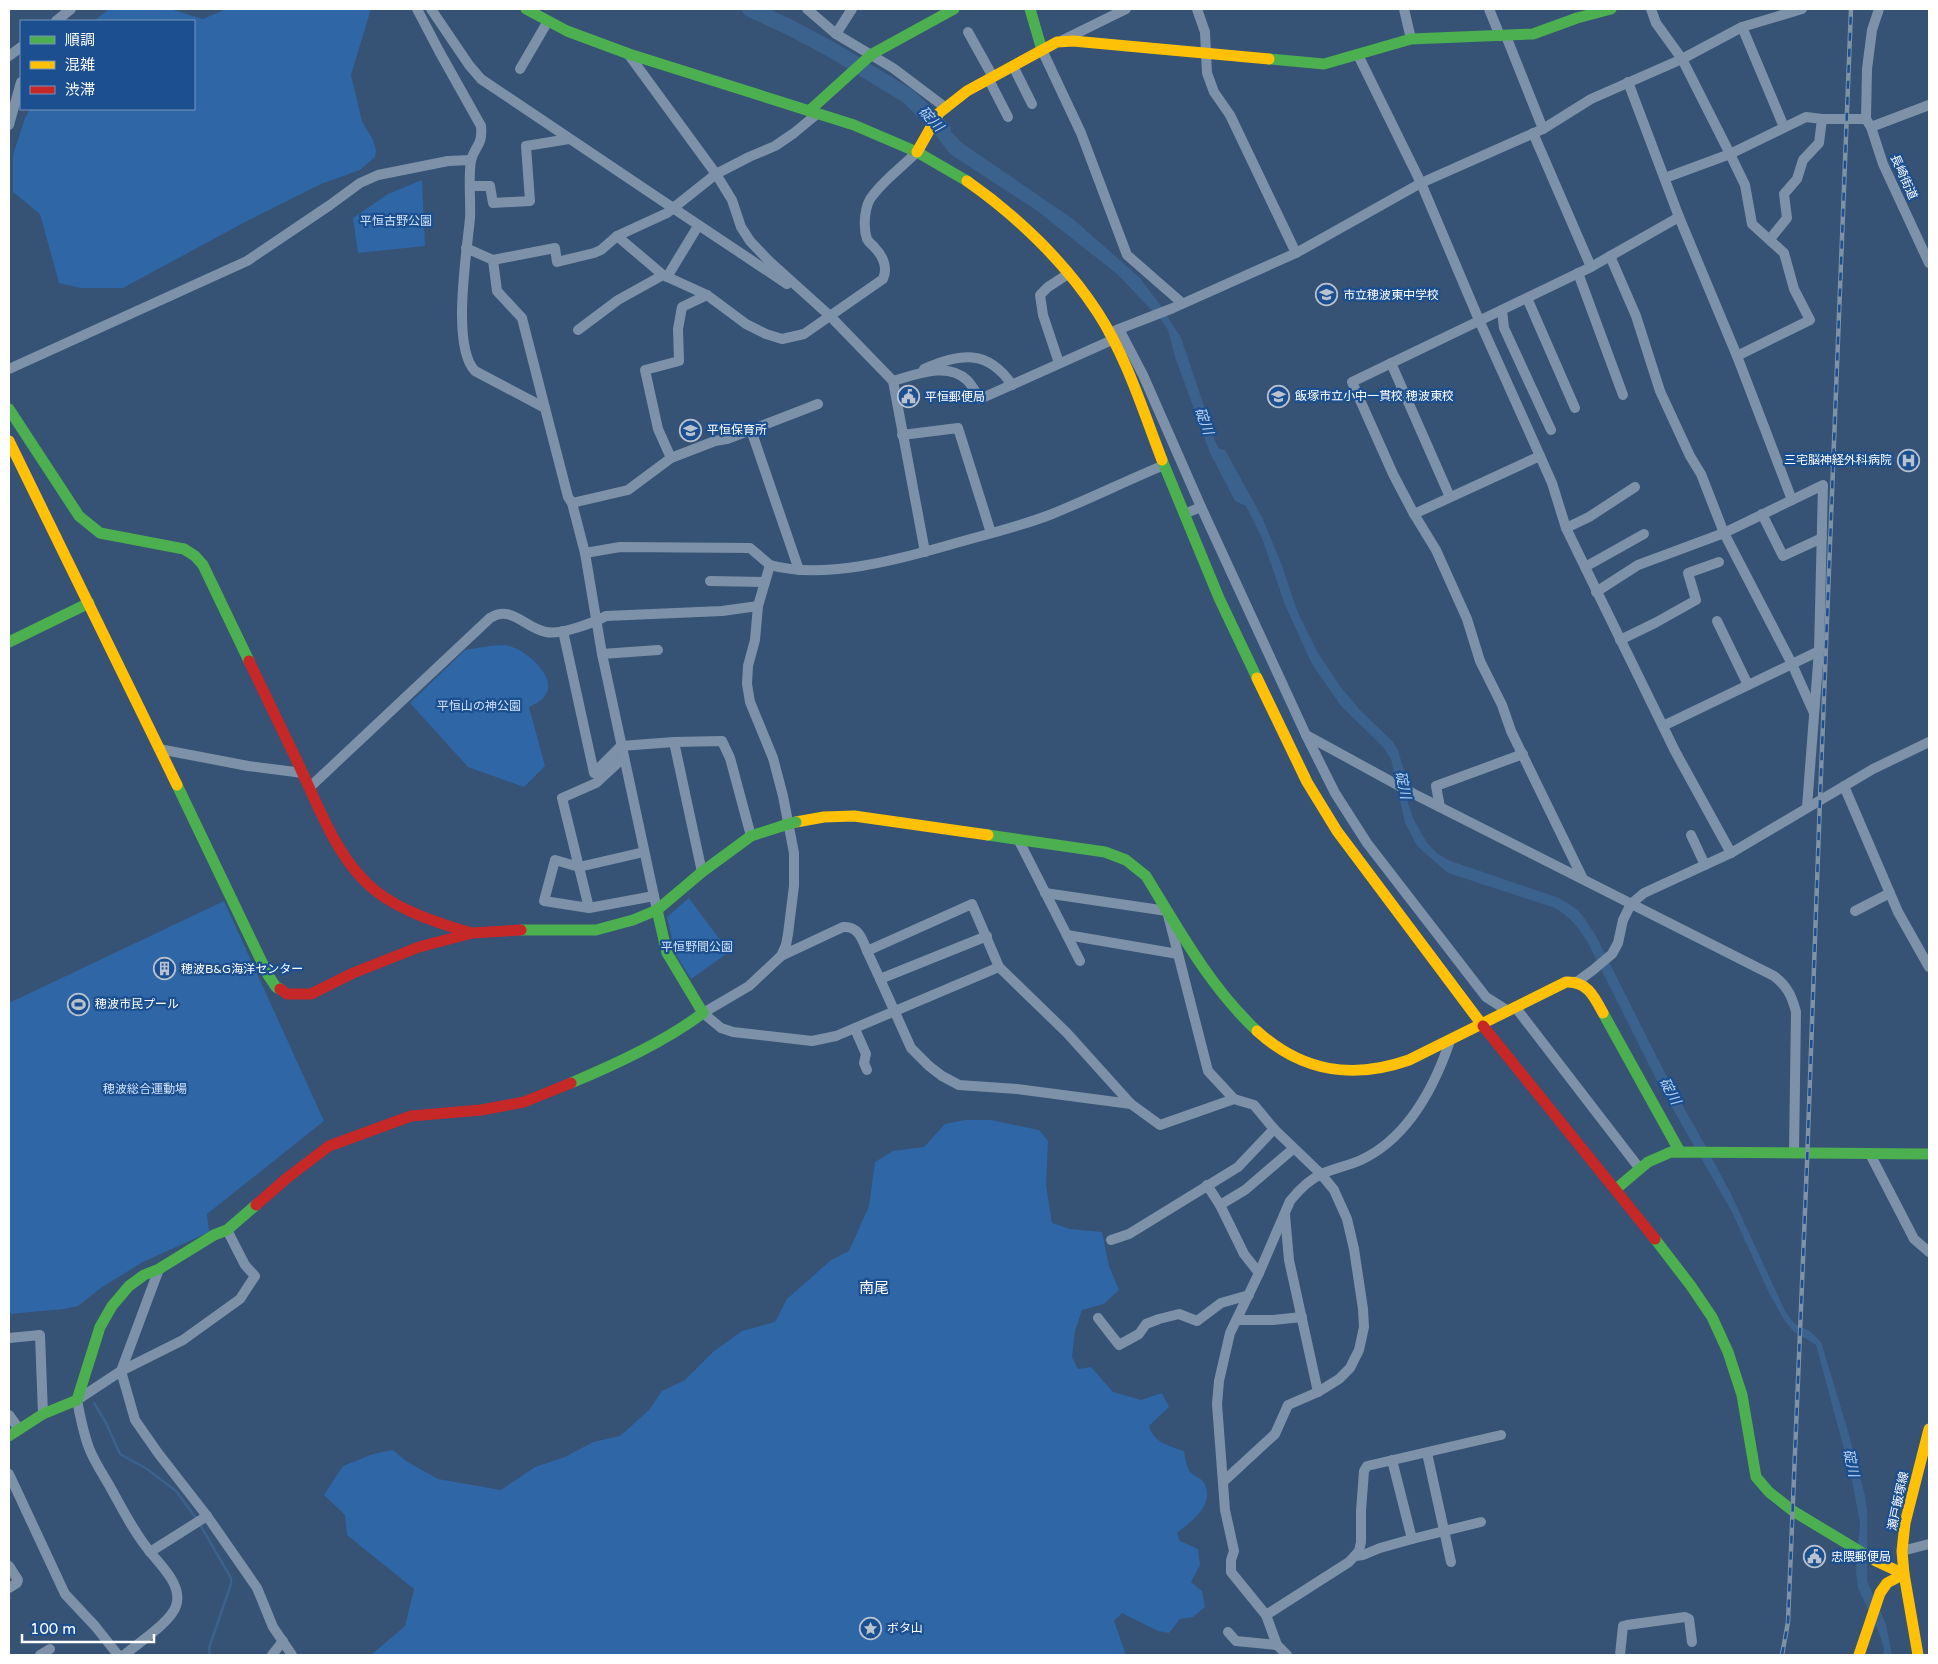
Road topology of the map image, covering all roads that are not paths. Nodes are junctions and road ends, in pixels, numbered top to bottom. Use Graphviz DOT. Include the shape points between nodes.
graph roads {
  1 [pos="71,9"];
  2 [pos="417,9"];
  3 [pos="431,9"];
  4 [pos="526,9"];
  5 [pos="807,9"];
  6 [pos="852,9"];
  7 [pos="954,9"];
  8 [pos="1030,9"];
  9 [pos="1126,9"];
  10 [pos="1197,9"];
  11 [pos="1404,9"];
  12 [pos="1489,9"];
  13 [pos="1611,9"];
  14 [pos="1651,9"];
  15 [pos="1802,9"];
  16 [pos="1879,9"];
  17 [pos="57,20"];
  18 [pos="548,21"];
  19 [pos="1742,27"];
  20 [pos="968,32"];
  21 [pos="836,34"];
  22 [pos="1503,36"];
  23 [pos="1411,39"];
  24 [pos="1057,42"];
  25 [pos="20,48"];
  26 [pos="1042,50"];
  27 [pos="1207,52"];
  28 [pos="629,54"];
  29 [pos="872,54"];
  30 [pos="1358,55"];
  31 [pos="9,56"];
  32 [pos="1682,59"];
  33 [pos="1013,66"];
  34 [pos="520,69"];
  35 [pos="991,78"];
  36 [pos="1628,82"];
  37 [pos="20,86"];
  38 [pos="1032,104"];
  39 [pos="1929,105"];
  40 [pos="942,110"];
  41 [pos="813,112"];
  42 [pos="1008,117"];
  43 [pos="1822,119"];
  44 [pos="1869,123"];
  45 [pos="9,124"];
  46 [pos="1784,126"];
  47 [pos="1543,129"];
  48 [pos="1533,133"];
  49 [pos="569,139"];
  50 [pos="917,152"];
  51 [pos="1730,154"];
  52 [pos="471,160"];
  53 [pos="716,174"];
  54 [pos="1665,178"];
  55 [pos="1421,183"];
  56 [pos="471,186"];
  57 [pos="1679,217"];
  58 [pos="698,226"];
  59 [pos="617,236"];
  60 [pos="1770,240"];
  61 [pos="466,248"];
  62 [pos="1296,253"];
  63 [pos="1610,256"];
  64 [pos="493,260"];
  65 [pos="1929,264"];
  66 [pos="1591,267"];
  67 [pos="1068,274"];
  68 [pos="1578,274"];
  69 [pos="665,276"];
  70 [pos="707,295"];
  71 [pos="1527,298"];
  72 [pos="1177,305"];
  73 [pos="820,307"];
  74 [pos="1502,310"];
  75 [pos="830,316"];
  76 [pos="1479,320"];
  77 [pos="578,330"];
  78 [pos="1114,334"];
  79 [pos="1738,356"];
  80 [pos="1059,363"];
  81 [pos="1391,363"];
  82 [pos="9,369"];
  83 [pos="893,381"];
  84 [pos="1012,385"];
  85 [pos="1623,395"];
  86 [pos="818,404"];
  87 [pos="545,408"];
  88 [pos="1575,408"];
  89 [pos="9,409"];
  90 [pos="751,430"];
  91 [pos="1551,430"];
  92 [pos="902,435"];
  93 [pos="9,441"];
  94 [pos="1540,456"];
  95 [pos="671,458"];
  96 [pos="1164,465"];
  97 [pos="1635,487"];
  98 [pos="1450,497"];
  99 [pos="1792,500"];
  100 [pos="572,503"];
  101 [pos="1202,507"];
  102 [pos="1184,514"];
  103 [pos="1414,514"];
  104 [pos="1762,514"];
  105 [pos="1566,528"];
  106 [pos="991,533"];
  107 [pos="1724,533"];
  108 [pos="1644,534"];
  109 [pos="1822,538"];
  110 [pos="925,552"];
  111 [pos="584,553"];
  112 [pos="1719,562"];
  113 [pos="770,565"];
  114 [pos="1585,567"];
  115 [pos="799,570"];
  116 [pos="710,581"];
  117 [pos="764,582"];
  118 [pos="1596,592"];
  119 [pos="89,603"];
  120 [pos="758,606"];
  121 [pos="1717,621"];
  122 [pos="595,622"];
  123 [pos="563,630"];
  124 [pos="1620,640"];
  125 [pos="9,642"];
  126 [pos="658,650"];
  127 [pos="1819,651"];
  128 [pos="602,654"];
  129 [pos="1792,664"];
  130 [pos="1748,686"];
  131 [pos="1815,714"];
  132 [pos="1663,726"];
  133 [pos="1306,736"];
  134 [pos="674,742"];
  135 [pos="1929,742"];
  136 [pos="621,746"];
  137 [pos="160,749"];
  138 [pos="1522,754"];
  139 [pos="624,757"];
  140 [pos="303,773"];
  141 [pos="1844,786"];
  142 [pos="310,788"];
  143 [pos="1440,807"];
  144 [pos="1807,807"];
  145 [pos="1691,835"];
  146 [pos="752,836"];
  147 [pos="1018,839"];
  148 [pos="644,852"];
  149 [pos="1731,853"];
  150 [pos="1705,865"];
  151 [pos="579,867"];
  152 [pos="702,872"];
  153 [pos="1583,879"];
  154 [pos="1045,893"];
  155 [pos="1890,893"];
  156 [pos="654,896"];
  157 [pos="1632,904"];
  158 [pos="589,908"];
  159 [pos="657,910"];
  160 [pos="1855,910"];
  161 [pos="1167,911"];
  162 [pos="472,933"];
  163 [pos="1066,934"];
  164 [pos="987,936"];
  165 [pos="1449,949"];
  166 [pos="867,951"];
  167 [pos="1178,954"];
  168 [pos="780,956"];
  169 [pos="1434,959"];
  170 [pos="1080,961"];
  171 [pos="999,967"];
  172 [pos="1929,967"];
  173 [pos="880,979"];
  174 [pos="1578,981"];
  175 [pos="1512,1009"];
  176 [pos="894,1012"];
  177 [pos="703,1013"];
  178 [pos="1482,1024"];
  179 [pos="855,1028"];
  180 [pos="1450,1041"];
  181 [pos="867,1070"];
  182 [pos="1234,1099"];
  183 [pos="1131,1104"];
  184 [pos="1274,1129"];
  185 [pos="1293,1149"];
  186 [pos="1680,1152"];
  187 [pos="1794,1153"];
  188 [pos="1870,1154"];
  189 [pos="1929,1154"];
  190 [pos="1640,1169"];
  191 [pos="1321,1174"];
  192 [pos="1208,1185"];
  193 [pos="1616,1190"];
  194 [pos="1220,1205"];
  195 [pos="1285,1214"];
  196 [pos="227,1230"];
  197 [pos="1111,1240"];
  198 [pos="1929,1252"];
  199 [pos="159,1269"];
  200 [pos="1259,1273"];
  201 [pos="1249,1294"];
  202 [pos="1302,1317"];
  203 [pos="1098,1318"];
  204 [pos="1237,1320"];
  205 [pos="9,1338"];
  206 [pos="121,1371"];
  207 [pos="1318,1392"];
  208 [pos="77,1400"];
  209 [pos="43,1414"];
  210 [pos="9,1415"];
  211 [pos="19,1429"];
  212 [pos="1929,1429"];
  213 [pos="9,1436"];
  214 [pos="1501,1436"];
  215 [pos="1926,1451"];
  216 [pos="1427,1453"];
  217 [pos="1392,1460"];
  218 [pos="9,1474"];
  219 [pos="1224,1481"];
  220 [pos="201,1520"];
  221 [pos="1481,1522"];
  222 [pos="1444,1532"];
  223 [pos="1412,1539"];
  224 [pos="1929,1544"];
  225 [pos="1902,1551"];
  226 [pos="150,1552"];
  227 [pos="1355,1556"];
  228 [pos="1451,1562"];
  229 [pos="9,1566"];
  230 [pos="1904,1574"];
  231 [pos="9,1588"];
  232 [pos="1266,1615"];
  233 [pos="1228,1632"];
  234 [pos="283,1641"];
  235 [pos="1692,1642"];
  236 [pos="1277,1645"];
  237 [pos="50,1649"];
  238 [pos="40,1655"];
  239 [pos="118,1655"];
  240 [pos="124,1655"];
  241 [pos="272,1655"];
  242 [pos="292,1655"];
  243 [pos="1287,1655"];
  244 [pos="1620,1655"];
  245 [pos="1859,1655"];
  246 [pos="1918,1655"];
  1 -- 17 [label="street"];
  2 -- 52 [label="street" via="481,126 482,137"];
  3 -- 49 [label="street" via="481,80"];
  4 -- 18 [label="street"];
  5 -- 21 [label="street"];
  6 -- 21 [label="street"];
  7 -- 29 [label="street"];
  8 -- 26 [label="street"];
  9 -- 24 [label="street"];
  10 -- 27 [label="street" via="1205,32"];
  11 -- 23 [label="street"];
  12 -- 22 [label="street"];
  13 -- 22 [label="street" via="1533,34"];
  14 -- 32 [label="street" via="1656,23"];
  15 -- 19 [label="street"];
  16 -- 44 [label="street, 長崎街道" via="1872,30 1867,70"];
  18 -- 28 [label="street"];
  18 -- 34 [label="street"];
  19 -- 32 [label="street"];
  19 -- 46 [label="street"];
  20 -- 35 [label="street"];
  21 -- 29 [label="street"];
  22 -- 23 [label="street"];
  22 -- 47 [label="street"];
  23 -- 30 [label="street"];
  24 -- 26 [label="street"];
  24 -- 27 [label="street"];
  25 -- 31 [label="street"];
  26 -- 33 [label="street"];
  26 -- 72 [label="street" via="1081,133 1127,256"];
  27 -- 30 [label="street" via="1324,64"];
  27 -- 62 [label="street" via="1206,73 1214,92 1230,115"];
  28 -- 41 [label="street"];
  28 -- 53 [label="street"];
  29 -- 40 [label="street" via="894,68"];
  29 -- 41 [label="street"];
  30 -- 55 [label="street"];
  32 -- 36 [label="street"];
  32 -- 51 [label="street"];
  33 -- 35 [label="street"];
  33 -- 38 [label="street"];
  35 -- 40 [label="street"];
  35 -- 42 [label="street"];
  36 -- 47 [label="street" via="1591,99"];
  36 -- 54 [label="street"];
  37 -- 45 [label="street"];
  39 -- 44 [label="street"];
  40 -- 50 [label="street"];
  41 -- 50 [label="street" via="854,125"];
  41 -- 53 [label="street" via="794,133 775,146"];
  43 -- 44 [label="street"];
  43 -- 46 [label="street" via="1806,117"];
  43 -- 60 [label="street" via="1819,143 1803,160 1797,179 1784,194 1787,218"];
  44 -- 65 [label="street, 長崎街道" via="1883,164"];
  46 -- 51 [label="street"];
  47 -- 48 [label="street"];
  48 -- 55 [label="street"];
  48 -- 66 [label="street"];
  49 -- 56 [label="street" via="526,146 530,201 493,203 490,186"];
  49 -- 58 [label="street"];
  50 -- 67 [label="street" via="987,195 1044,246"];
  50 -- 75 [label="street" via="872,196 866,209 867,240 877,249 886,269 882,279"];
  51 -- 54 [label="street"];
  51 -- 60 [label="street" via="1745,185 1752,224"];
  52 -- 56 [label="street"];
  52 -- 82 [label="street" via="448,161 378,175 360,183 246,261"];
  53 -- 59 [label="street" via="667,213"];
  53 -- 73 [label="street" via="732,200 741,227 750,241"];
  54 -- 57 [label="street"];
  55 -- 62 [label="street"];
  55 -- 76 [label="street"];
  56 -- 61 [label="street"];
  57 -- 63 [label="street"];
  57 -- 79 [label="street"];
  58 -- 69 [label="street"];
  58 -- 73 [label="street"];
  59 -- 64 [label="street" via="601,250 557,262 555,248"];
  59 -- 69 [label="street"];
  60 -- 79 [label="street" via="1784,253 1794,289 1810,320"];
  61 -- 64 [label="street"];
  61 -- 87 [label="street" via="463,314 468,362 475,371"];
  62 -- 72 [label="street"];
  63 -- 66 [label="street"];
  63 -- 107 [label="street" via="1636,316 1660,391 1701,474"];
  64 -- 87 [label="street" via="497,291 522,318"];
  66 -- 68 [label="street"];
  67 -- 78 [label="street"];
  67 -- 80 [label="street" via="1040,295"];
  68 -- 71 [label="street"];
  68 -- 85 [label="street"];
  69 -- 70 [label="street"];
  69 -- 77 [label="street" via="618,300"];
  70 -- 75 [label="street" via="746,324 782,339 804,334"];
  70 -- 95 [label="street" via="682,307 678,329 679,361 645,370 658,429"];
  71 -- 74 [label="street"];
  71 -- 88 [label="street"];
  72 -- 78 [label="street"];
  73 -- 75 [label="street"];
  74 -- 76 [label="street"];
  74 -- 91 [label="street" via="1504,328"];
  75 -- 83 [label="street"];
  76 -- 81 [label="street"];
  76 -- 94 [label="street"];
  78 -- 80 [label="street"];
  78 -- 96 [label="street"];
  78 -- 101 [label="street" via="1143,375"];
  79 -- 99 [label="street"];
  80 -- 84 [label="street"];
  81 -- 98 [label="street"];
  81 -- 103 [label="street" via="1352,382"];
  83 -- 84 [label="street" via="942,361 978,358 996,366"];
  83 -- 84 [label="street" via="929,371 951,372 969,381 980,399"];
  83 -- 92 [label="street"];
  86 -- 90 [label="street"];
  87 -- 100 [label="street"];
  89 -- 140 [label="street" via="79,516 100,533 184,549 196,556"];
  90 -- 95 [label="street"];
  90 -- 115 [label="street"];
  92 -- 106 [label="street" via="958,428"];
  92 -- 110 [label="street"];
  93 -- 119 [label="street"];
  94 -- 98 [label="street"];
  94 -- 105 [label="street"];
  95 -- 100 [label="street" via="628,490"];
  96 -- 102 [label="street"];
  96 -- 106 [label="street" via="1050,514"];
  97 -- 105 [label="street"];
  98 -- 103 [label="street"];
  99 -- 104 [label="street"];
  99 -- 109 [label="street" via="1823,485"];
  100 -- 111 [label="street"];
  101 -- 102 [label="street"];
  101 -- 133 [label="street"];
  102 -- 169 [label="street" via="1219,598 1307,782 1337,831"];
  103 -- 138 [label="street" via="1452,584 1480,661"];
  104 -- 107 [label="street"];
  104 -- 109 [label="street" via="1783,556"];
  105 -- 114 [label="street"];
  106 -- 110 [label="street"];
  107 -- 118 [label="street" via="1638,565"];
  107 -- 129 [label="street"];
  108 -- 114 [label="street"];
  109 -- 127 [label="street"];
  110 -- 115 [label="street" via="883,563"];
  111 -- 113 [label="street" via="620,547 750,548"];
  111 -- 122 [label="street"];
  112 -- 124 [label="street" via="1688,573 1696,600"];
  113 -- 115 [label="street"];
  113 -- 117 [label="street"];
  114 -- 118 [label="street"];
  116 -- 117 [label="street"];
  117 -- 120 [label="street"];
  118 -- 124 [label="street"];
  119 -- 125 [label="street"];
  119 -- 137 [label="street"];
  120 -- 122 [label="street" via="722,611 606,616"];
  120 -- 168 [label="street" via="747,684 750,702 773,758 794,853 788,934"];
  121 -- 130 [label="street"];
  122 -- 123 [label="street"];
  122 -- 128 [label="street"];
  123 -- 136 [label="street" via="594,773"];
  123 -- 142 [label="street" via="549,632 532,628 505,613 497,613"];
  124 -- 132 [label="street"];
  126 -- 128 [label="street"];
  127 -- 129 [label="street"];
  127 -- 131 [label="street"];
  128 -- 136 [label="street"];
  129 -- 130 [label="street"];
  129 -- 131 [label="street"];
  130 -- 132 [label="street"];
  131 -- 144 [label="street"];
  132 -- 149 [label="street"];
  133 -- 143 [label="street"];
  133 -- 165 [label="street" via="1335,793 1367,843"];
  134 -- 136 [label="street"];
  134 -- 146 [label="street" via="722,741 730,758"];
  134 -- 152 [label="street"];
  135 -- 141 [label="street"];
  136 -- 139 [label="street"];
  137 -- 140 [label="street"];
  137 -- 162 [label="street" via="268,975 276,987 287,994 312,994 419,947"];
  138 -- 143 [label="street" via="1436,786"];
  138 -- 153 [label="street"];
  139 -- 148 [label="street"];
  139 -- 151 [label="street" via="596,783 562,798"];
  140 -- 142 [label="street"];
  141 -- 144 [label="street"];
  141 -- 155 [label="street"];
  142 -- 162 [label="street" via="346,859 367,883 390,901 434,922"];
  143 -- 153 [label="street"];
  144 -- 149 [label="street"];
  145 -- 150 [label="street"];
  146 -- 147 [label="street, bridge" via="824,816 854,816"];
  146 -- 152 [label="street"];
  147 -- 154 [label="street"];
  147 -- 161 [label="street" via="1108,852 1133,863 1146,876"];
  148 -- 151 [label="street"];
  148 -- 156 [label="street"];
  149 -- 150 [label="street"];
  150 -- 157 [label="street" via="1644,893"];
  151 -- 158 [label="street"];
  151 -- 158 [label="street" via="555,860 544,901"];
  152 -- 159 [label="street"];
  153 -- 157 [label="street"];
  154 -- 161 [label="street"];
  154 -- 163 [label="street"];
  155 -- 160 [label="street"];
  155 -- 172 [label="street"];
  156 -- 158 [label="street"];
  156 -- 159 [label="street"];
  157 -- 174 [label="street" via="1612,954"];
  157 -- 187 [label="street" via="1774,976 1792,995 1797,1029"];
  159 -- 162 [label="street" via="596,930"];
  159 -- 177 [label="street" via="667,953"];
  161 -- 167 [label="street"];
  161 -- 180 [label="street" via="1222,996 1269,1041 1300,1061 1335,1071 1368,1072 1400,1063"];
  163 -- 167 [label="street"];
  163 -- 170 [label="street"];
  164 -- 166 [label="street" via="972,904"];
  164 -- 171 [label="street"];
  164 -- 173 [label="street"];
  165 -- 169 [label="street"];
  165 -- 175 [label="street" via="1486,997"];
  166 -- 168 [label="street" via="862,936 850,926"];
  166 -- 173 [label="street"];
  167 -- 182 [label="street" via="1206,1066"];
  168 -- 177 [label="street" via="749,986"];
  169 -- 178 [label="street"];
  171 -- 176 [label="street"];
  171 -- 183 [label="street" via="1067,1033"];
  173 -- 176 [label="street"];
  174 -- 175 [label="street" via="1566,982"];
  174 -- 186 [label="street" via="1593,995"];
  175 -- 178 [label="street"];
  175 -- 190 [label="street"];
  176 -- 179 [label="street"];
  176 -- 183 [label="street" via="911,1048 942,1076 959,1085 1018,1089"];
  177 -- 179 [label="street" via="721,1028 733,1032 812,1041"];
  177 -- 196 [label="street" via="607,1068 524,1102 481,1110 411,1116 329,1146"];
  178 -- 180 [label="street"];
  178 -- 193 [label="street"];
  179 -- 181 [label="street" via="866,1054 864,1063"];
  180 -- 191 [label="street" via="1424,1101 1409,1122 1380,1150"];
  182 -- 183 [label="street" via="1160,1125"];
  182 -- 184 [label="street" via="1254,1105"];
  184 -- 185 [label="street"];
  184 -- 192 [label="street" via="1238,1167"];
  185 -- 191 [label="street"];
  185 -- 194 [label="street" via="1245,1190"];
  186 -- 187 [label="street"];
  186 -- 190 [label="street" via="1662,1154"];
  187 -- 188 [label="street"];
  188 -- 189 [label="street"];
  188 -- 198 [label="street" via="1914,1239"];
  190 -- 193 [label="street"];
  191 -- 195 [label="street" via="1298,1192"];
  191 -- 207 [label="street" via="1334,1190 1347,1219 1364,1327 1359,1350 1350,1368 1339,1380"];
  192 -- 194 [label="street"];
  192 -- 197 [label="street" via="1129,1234"];
  193 -- 230 [label="street" via="1712,1317 1742,1395 1756,1477 1763,1488 1843,1543"];
  194 -- 200 [label="street" via="1244,1254"];
  195 -- 200 [label="street"];
  195 -- 202 [label="street" via="1290,1260"];
  196 -- 199 [label="street"];
  196 -- 206 [label="street" via="245,1265 255,1276 240,1299 183,1340"];
  199 -- 206 [label="street"];
  199 -- 208 [label="street" via="129,1286 112,1306 100,1327"];
  200 -- 201 [label="street"];
  201 -- 203 [label="street" via="1221,1303 1197,1321 1179,1314 1146,1324 1139,1334 1119,1345"];
  201 -- 204 [label="street"];
  202 -- 204 [label="street"];
  202 -- 207 [label="street"];
  204 -- 219 [label="street" via="1230,1333 1217,1404"];
  205 -- 209 [label="street" via="40,1335"];
  206 -- 208 [label="street"];
  206 -- 220 [label="street" via="135,1420"];
  207 -- 219 [label="street" via="1288,1405 1275,1434"];
  208 -- 209 [label="street"];
  208 -- 226 [label="street" via="90,1450"];
  209 -- 211 [label="street"];
  210 -- 211 [label="street"];
  211 -- 213 [label="street"];
  212 -- 215 [label="street, 瀬戸飯塚線"];
  214 -- 216 [label="street"];
  215 -- 225 [label="street, 瀬戸飯塚線" via="1905,1524"];
  216 -- 217 [label="street"];
  216 -- 222 [label="street"];
  217 -- 223 [label="street"];
  217 -- 227 [label="street" via="1371,1464 1364,1471 1361,1542"];
  218 -- 239 [label="street" via="65,1594"];
  219 -- 232 [label="street" via="1225,1510 1234,1550 1231,1572"];
  220 -- 226 [label="street"];
  220 -- 234 [label="street" via="257,1588"];
  221 -- 222 [label="street"];
  222 -- 223 [label="street"];
  222 -- 228 [label="street"];
  223 -- 227 [label="street"];
  224 -- 225 [label="street"];
  225 -- 230 [label="street, 瀬戸飯塚線"];
  226 -- 240 [label="street" via="175,1587 176,1608 169,1618"];
  227 -- 232 [label="street"];
  229 -- 231 [label="street" via="18,1580"];
  230 -- 245 [label="street" via="1887,1583 1880,1593"];
  230 -- 246 [label="street, 瀬戸飯塚線"];
  232 -- 236 [label="street"];
  233 -- 236 [label="street" via="1236,1641"];
  234 -- 241 [label="street"];
  234 -- 242 [label="street"];
  235 -- 244 [label="street" via="1686,1617 1627,1625 1623,1626"];
  236 -- 243 [label="street"];
  237 -- 238 [label="street"];
}
